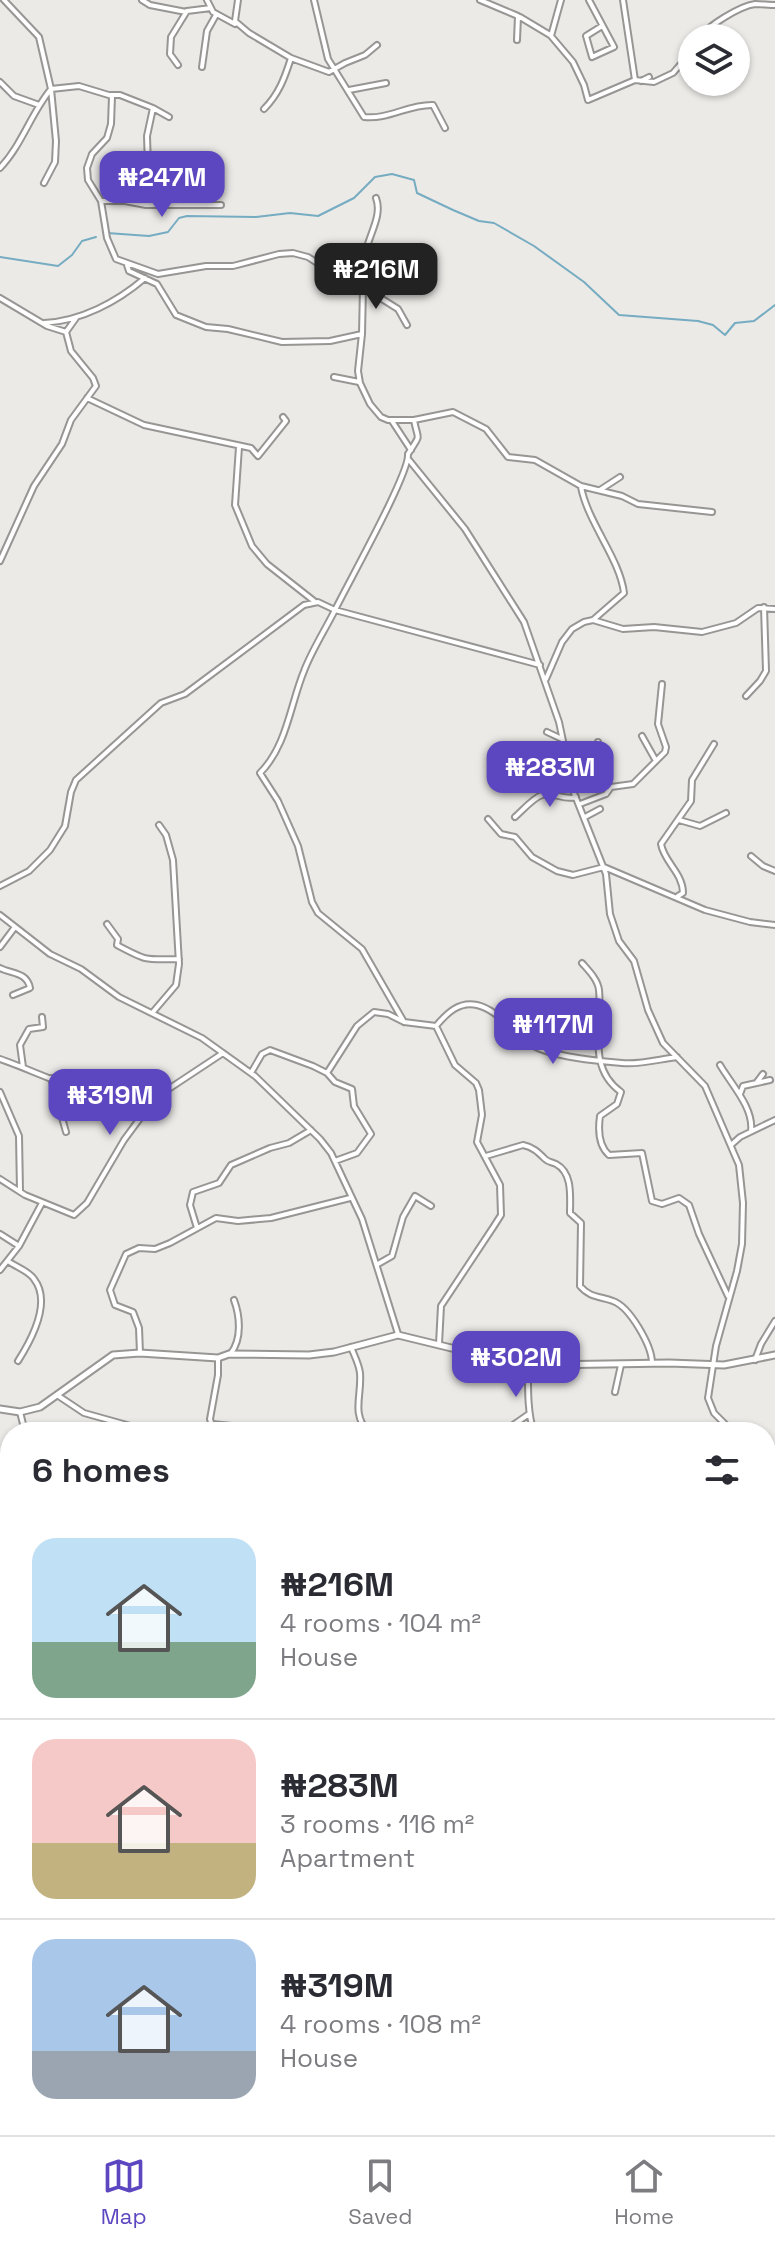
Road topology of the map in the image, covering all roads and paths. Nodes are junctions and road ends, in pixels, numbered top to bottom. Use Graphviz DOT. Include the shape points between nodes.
graph roads {
  1 [pos="142,0"];
  2 [pos="207,0"];
  3 [pos="238,0"];
  4 [pos="314,0"];
  5 [pos="480,0"];
  6 [pos="561,0"];
  7 [pos="589,0"];
  8 [pos="623,0"];
  9 [pos="5,2"];
  10 [pos="775,5"];
  11 [pos="211,8"];
  12 [pos="0,11"];
  13 [pos="186,12"];
  14 [pos="216,15"];
  15 [pos="518,16"];
  16 [pos="235,24"];
  17 [pos="713,24"];
  18 [pos="602,26"];
  19 [pos="551,36"];
  20 [pos="517,40"];
  21 [pos="377,45"];
  22 [pos="291,58"];
  23 [pos="178,65"];
  24 [pos="202,67"];
  25 [pos="678,67"];
  26 [pos="336,70"];
  27 [pos="649,77"];
  28 [pos="638,81"];
  29 [pos="0,82"];
  30 [pos="386,83"];
  31 [pos="51,89"];
  32 [pos="349,90"];
  33 [pos="111,95"];
  34 [pos="39,105"];
  35 [pos="153,108"];
  36 [pos="264,109"];
  37 [pos="169,117"];
  38 [pos="445,128"];
  39 [pos="148,167"];
  40 [pos="0,168"];
  41 [pos="44,183"];
  42 [pos="376,198"];
  43 [pos="101,201"];
  44 [pos="221,205"];
  45 [pos="127,265"];
  46 [pos="154,273"];
  47 [pos="366,277"];
  48 [pos="145,278"];
  49 [pos="363,287"];
  50 [pos="0,298"];
  51 [pos="76,318"];
  52 [pos="44,323"];
  53 [pos="407,325"];
  54 [pos="66,332"];
  55 [pos="362,334"];
  56 [pos="334,377"];
  57 [pos="360,382"];
  58 [pos="87,398"];
  59 [pos="283,417"];
  60 [pos="413,420"];
  61 [pos="392,421"];
  62 [pos="239,447"];
  63 [pos="411,450"];
  64 [pos="409,460"];
  65 [pos="620,477"];
  66 [pos="581,486"];
  67 [pos="600,490"];
  68 [pos="712,512"];
  69 [pos="0,561"];
  70 [pos="314,602"];
  71 [pos="764,607"];
  72 [pos="775,609"];
  73 [pos="335,610"];
  74 [pos="593,620"];
  75 [pos="540,665"];
  76 [pos="545,681"];
  77 [pos="662,684"];
  78 [pos="746,696"];
  79 [pos="547,732"];
  80 [pos="642,736"];
  81 [pos="562,739"];
  82 [pos="598,742"];
  83 [pos="714,744"];
  84 [pos="656,761"];
  85 [pos="608,791"];
  86 [pos="576,797"];
  87 [pos="613,798"];
  88 [pos="580,804"];
  89 [pos="600,809"];
  90 [pos="726,813"];
  91 [pos="515,817"];
  92 [pos="585,817"];
  93 [pos="488,819"];
  94 [pos="679,820"];
  95 [pos="159,825"];
  96 [pos="751,856"];
  97 [pos="604,867"];
  98 [pos="775,871"];
  99 [pos="0,886"];
  100 [pos="676,897"];
  101 [pos="0,915"];
  102 [pos="107,924"];
  103 [pos="775,925"];
  104 [pos="15,927"];
  105 [pos="0,947"];
  106 [pos="179,959"];
  107 [pos="582,963"];
  108 [pos="0,968"];
  109 [pos="13,995"];
  110 [pos="153,1012"];
  111 [pos="42,1017"];
  112 [pos="404,1022"];
  113 [pos="436,1026"];
  114 [pos="223,1053"];
  115 [pos="677,1057"];
  116 [pos="0,1059"];
  117 [pos="598,1059"];
  118 [pos="720,1065"];
  119 [pos="23,1067"];
  120 [pos="251,1073"];
  121 [pos="327,1073"];
  122 [pos="763,1074"];
  123 [pos="51,1078"];
  124 [pos="770,1080"];
  125 [pos="757,1082"];
  126 [pos="0,1092"];
  127 [pos="740,1096"];
  128 [pos="155,1098"];
  129 [pos="775,1120"];
  130 [pos="311,1130"];
  131 [pos="751,1131"];
  132 [pos="66,1132"];
  133 [pos="731,1145"];
  134 [pos="486,1156"];
  135 [pos="334,1161"];
  136 [pos="0,1179"];
  137 [pos="20,1191"];
  138 [pos="350,1197"];
  139 [pos="42,1203"];
  140 [pos="431,1206"];
  141 [pos="197,1228"];
  142 [pos="0,1234"];
  143 [pos="19,1246"];
  144 [pos="8,1261"];
  145 [pos="378,1264"];
  146 [pos="0,1270"];
  147 [pos="729,1298"];
  148 [pos="234,1300"];
  149 [pos="775,1321"];
  150 [pos="398,1335"];
  151 [pos="439,1344"];
  152 [pos="351,1347"];
  153 [pos="140,1353"];
  154 [pos="229,1354"];
  155 [pos="775,1355"];
  156 [pos="218,1358"];
  157 [pos="755,1360"];
  158 [pos="18,1361"];
  159 [pos="528,1363"];
  160 [pos="652,1363"];
  161 [pos="621,1365"];
  162 [pos="713,1365"];
  163 [pos="615,1392"];
  164 [pos="57,1395"];
  165 [pos="0,1409"];
  166 [pos="20,1412"];
  167 [pos="529,1414"];
  168 [pos="22,1422"];
  169 [pos="116,1422"];
  170 [pos="211,1422"];
  171 [pos="360,1422"];
  172 [pos="517,1422"];
  173 [pos="531,1422"];
  174 [pos="725,1422"];
  1 -- 13 [label="street"];
  2 -- 11 [label="street"];
  3 -- 16 [label="street"];
  4 -- 26 [label="street" via="323,44"];
  5 -- 15 [label="street"];
  6 -- 19 [label="street"];
  7 -- 18 [label="street"];
  8 -- 28 [label="street"];
  9 -- 12 [label="street"];
  9 -- 31 [label="street" via="39,37"];
  10 -- 17 [label="street" via="738,9"];
  11 -- 13 [label="street"];
  11 -- 14 [label="street"];
  13 -- 23 [label="street" via="168,46"];
  14 -- 16 [label="street"];
  14 -- 24 [label="street" via="207,31"];
  15 -- 19 [label="street"];
  15 -- 20 [label="street"];
  16 -- 22 [label="street"];
  18 -- 18 [label="street" via="586,36 592,57 614,47"];
  19 -- 28 [label="street" via="573,62 588,100"];
  21 -- 26 [label="street"];
  22 -- 26 [label="street" via="322,71"];
  22 -- 36 [label="street" via="286,77"];
  25 -- 28 [label="street" via="650,83"];
  26 -- 32 [label="street"];
  27 -- 28 [label="street"];
  29 -- 34 [label="street" via="14,96"];
  30 -- 32 [label="street"];
  31 -- 33 [label="street" via="79,86"];
  31 -- 34 [label="street"];
  31 -- 41 [label="street" via="55,162"];
  32 -- 38 [label="street" via="364,117 433,105"];
  33 -- 35 [label="street"];
  33 -- 43 [label="street" via="107,138 87,168"];
  34 -- 40 [label="street"];
  35 -- 37 [label="street"];
  35 -- 39 [label="street"];
  42 -- 47 [label="street" via="378,214 364,255"];
  43 -- 44 [label="street"];
  43 -- 45 [label="street" via="107,238 116,259"];
  45 -- 46 [label="street"];
  45 -- 48 [label="street"];
  46 -- 47 [label="street" via="233,266 293,253 331,272"];
  46 -- 48 [label="street"];
  47 -- 49 [label="street"];
  48 -- 51 [label="street" via="126,295"];
  48 -- 55 [label="street" via="162,289 176,315 206,327 282,342"];
  49 -- 53 [label="street" via="398,309"];
  49 -- 55 [label="street"];
  50 -- 52 [label="street"];
  51 -- 52 [label="street"];
  51 -- 54 [label="street"];
  52 -- 54 [label="street"];
  54 -- 58 [label="street" via="71,351 96,386"];
  55 -- 57 [label="street"];
  56 -- 57 [label="street"];
  57 -- 61 [label="street" via="378,415"];
  58 -- 62 [label="street" via="144,425"];
  58 -- 69 [label="street" via="34,486"];
  59 -- 62 [label="street" via="286,421 258,456 251,448"];
  60 -- 61 [label="street"];
  60 -- 63 [label="street" via="419,437"];
  60 -- 66 [label="street" via="453,412 486,429 508,457 535,460"];
  61 -- 63 [label="street"];
  62 -- 70 [label="street" via="235,505 252,546"];
  63 -- 64 [label="street"];
  64 -- 73 [label="street"];
  64 -- 75 [label="street" via="486,560 524,622"];
  65 -- 67 [label="street"];
  66 -- 67 [label="street"];
  66 -- 74 [label="street" via="624,593"];
  67 -- 68 [label="street" via="649,507"];
  70 -- 73 [label="street"];
  70 -- 99 [label="street" via="185,694 161,703 92,764 76,780 66,824 50,850 29,871"];
  71 -- 72 [label="street"];
  71 -- 74 [label="street" via="736,623 702,632 623,629"];
  71 -- 78 [label="street" via="766,671"];
  73 -- 75 [label="street"];
  73 -- 112 [label="street" via="304,669 276,752 260,773 298,846 318,913 362,949"];
  74 -- 76 [label="street" via="579,624 562,642"];
  75 -- 76 [label="street"];
  76 -- 81 [label="street"];
  77 -- 84 [label="street" via="658,724 666,749"];
  79 -- 81 [label="street"];
  80 -- 84 [label="street"];
  81 -- 86 [label="street"];
  82 -- 85 [label="street"];
  83 -- 94 [label="street" via="692,780 691,801"];
  84 -- 85 [label="street" via="633,784"];
  85 -- 87 [label="street"];
  85 -- 88 [label="street"];
  86 -- 88 [label="street"];
  86 -- 91 [label="street" via="541,795"];
  88 -- 92 [label="street"];
  89 -- 92 [label="street"];
  90 -- 94 [label="street" via="700,826"];
  92 -- 97 [label="street"];
  93 -- 97 [label="street" via="501,834 515,837 532,857 557,871 573,875"];
  94 -- 100 [label="street" via="661,844 683,885 683,893"];
  95 -- 106 [label="street" via="173,860"];
  96 -- 98 [label="street"];
  97 -- 100 [label="street"];
  97 -- 115 [label="street" via="613,928 638,970 663,1043"];
  100 -- 103 [label="street" via="713,913"];
  101 -- 104 [label="street"];
  102 -- 106 [label="street" via="117,945 137,957"];
  104 -- 105 [label="street"];
  104 -- 110 [label="street" via="119,997"];
  106 -- 110 [label="street" via="176,985"];
  107 -- 117 [label="street" via="600,989"];
  108 -- 109 [label="street" via="21,974 29,983 30,988"];
  110 -- 114 [label="street"];
  111 -- 119 [label="street" via="43,1027 29,1029 20,1045"];
  112 -- 113 [label="street"];
  112 -- 121 [label="street" via="374,1012 357,1026"];
  113 -- 117 [label="street" via="457,1007 477,1005 537,1047"];
  113 -- 134 [label="street" via="455,1065 476,1083 482,1115 477,1142"];
  114 -- 120 [label="street"];
  114 -- 128 [label="street"];
  115 -- 117 [label="street" via="624,1063"];
  115 -- 133 [label="street" via="705,1086"];
  116 -- 119 [label="street"];
  117 -- 147 [label="street" via="621,1092 617,1104 600,1116 603,1149 609,1155 642,1153 652,1201 662,1204 679,1198 689,1205"];
  118 -- 127 [label="street"];
  119 -- 123 [label="street"];
  120 -- 121 [label="street" via="270,1050"];
  120 -- 130 [label="street"];
  121 -- 135 [label="street" via="352,1089 354,1106 371,1134 357,1153"];
  122 -- 125 [label="street"];
  123 -- 128 [label="street" via="125,1101"];
  123 -- 132 [label="street"];
  124 -- 125 [label="street"];
  125 -- 127 [label="street" via="743,1086"];
  126 -- 137 [label="street" via="19,1136"];
  127 -- 131 [label="street"];
  128 -- 139 [label="street" via="78,1212 69,1214"];
  129 -- 131 [label="street"];
  130 -- 135 [label="street"];
  130 -- 141 [label="street" via="231,1165 219,1183 193,1192 190,1205"];
  131 -- 133 [label="street"];
  133 -- 147 [label="street" via="743,1186 743,1221"];
  134 -- 151 [label="street" via="500,1185 501,1215 441,1306"];
  134 -- 160 [label="street" via="529,1146 562,1170 571,1189 570,1213 581,1223 580,1286 624,1308 641,1331"];
  135 -- 138 [label="street"];
  136 -- 137 [label="street"];
  137 -- 139 [label="street"];
  138 -- 141 [label="street" via="271,1218 216,1218"];
  138 -- 145 [label="street"];
  139 -- 143 [label="street"];
  140 -- 145 [label="street" via="415,1196 392,1256"];
  141 -- 153 [label="street" via="155,1249 126,1254 119,1266 111,1298 133,1312"];
  142 -- 143 [label="street"];
  143 -- 144 [label="street"];
  144 -- 146 [label="street"];
  144 -- 158 [label="street" via="34,1278 42,1295"];
  145 -- 150 [label="street"];
  147 -- 162 [label="street"];
  148 -- 154 [label="street" via="238,1333"];
  149 -- 157 [label="street"];
  150 -- 151 [label="main road"];
  150 -- 152 [label="main road"];
  151 -- 159 [label="main road"];
  152 -- 154 [label="main road" via="290,1356"];
  152 -- 171 [label="street" via="360,1370"];
  153 -- 156 [label="main road"];
  153 -- 164 [label="main road" via="113,1355"];
  154 -- 156 [label="main road"];
  155 -- 157 [label="main road"];
  156 -- 170 [label="street"];
  157 -- 162 [label="main road"];
  159 -- 161 [label="main road"];
  159 -- 167 [label="street"];
  160 -- 161 [label="main road"];
  160 -- 162 [label="main road"];
  161 -- 163 [label="street"];
  162 -- 174 [label="street" via="708,1398"];
  164 -- 166 [label="main road"];
  164 -- 169 [label="street" via="84,1413"];
  165 -- 166 [label="main road"];
  166 -- 168 [label="street"];
  167 -- 172 [label="street"];
  167 -- 173 [label="street"];
}
